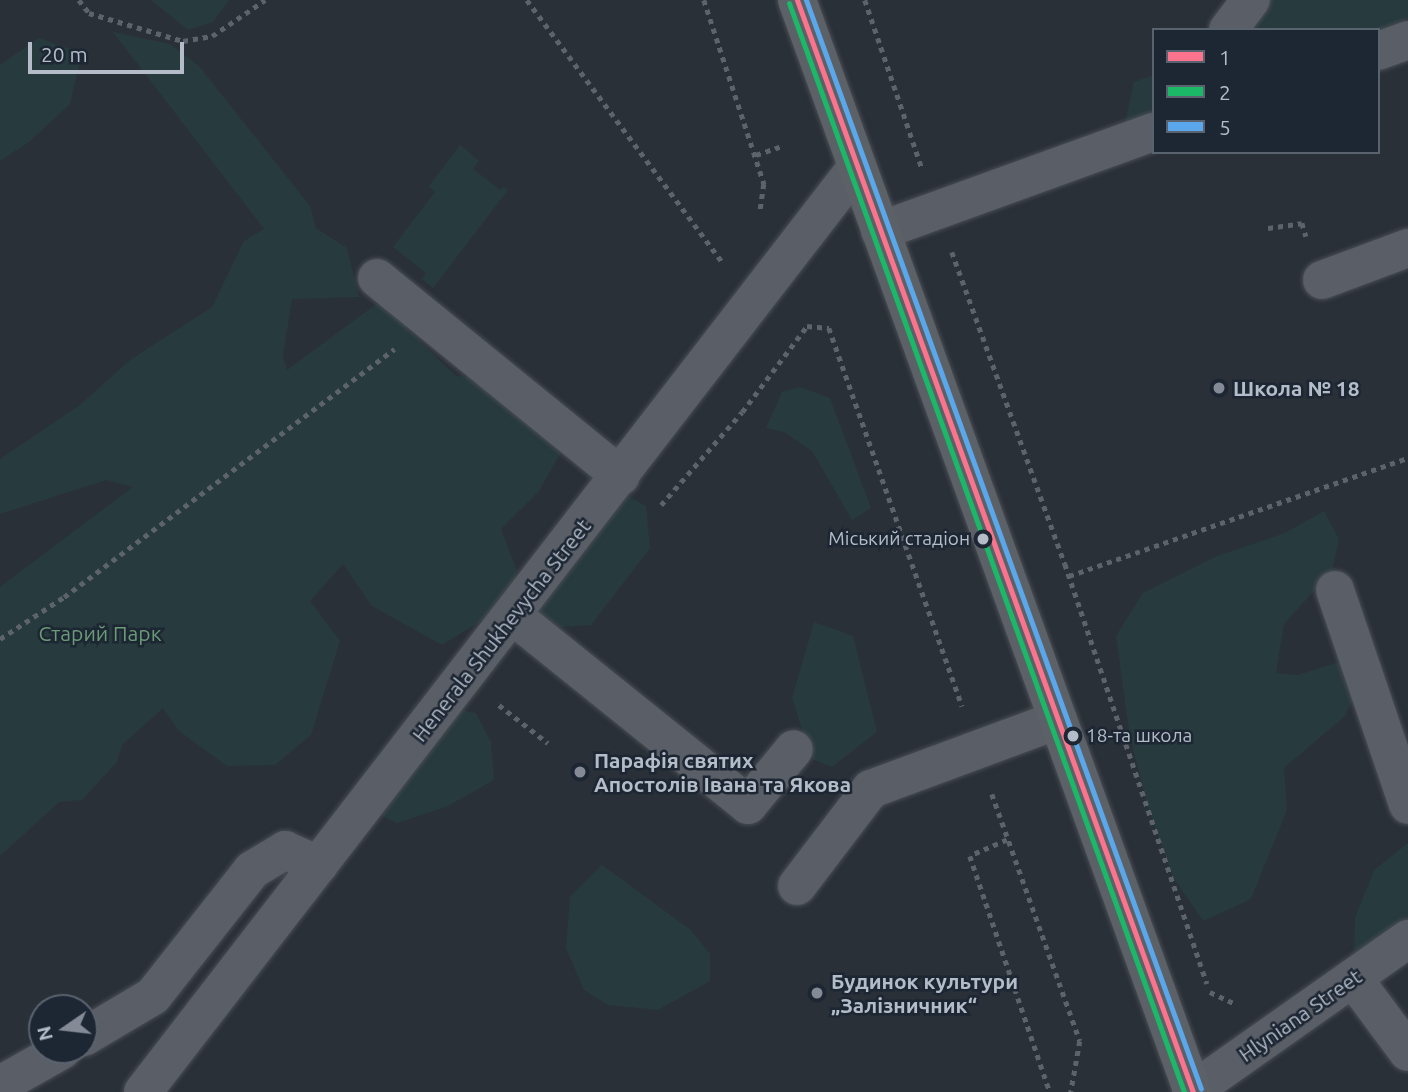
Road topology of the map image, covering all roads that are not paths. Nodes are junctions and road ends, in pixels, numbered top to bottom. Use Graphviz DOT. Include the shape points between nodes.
graph roads {
  1 [pos="797,0"];
  2 [pos="1251,0"];
  3 [pos="1230,28"];
  4 [pos="1408,40"];
  5 [pos="1380,50"];
  6 [pos="1152,133"];
  7 [pos="856,167"];
  8 [pos="880,231"];
  9 [pos="1408,248"];
  10 [pos="377,278"];
  11 [pos="1322,280"];
  12 [pos="621,475"];
  13 [pos="1335,590"];
  14 [pos="512,615"];
  15 [pos="1058,720"];
  16 [pos="794,749"];
  17 [pos="1408,805"];
  18 [pos="319,865"];
  19 [pos="797,886"];
  20 [pos="1408,939"];
  21 [pos="1353,978"];
  22 [pos="98,1030"];
  23 [pos="1408,1052"];
  24 [pos="37,1064"];
  25 [pos="0,1085"];
  26 [pos="143,1092"];
  27 [pos="1192,1092"];
  1 -- 7 [label="main road"];
  2 -- 3 [label="street"];
  4 -- 5 [label="street"];
  6 -- 8 [label="street"];
  7 -- 8 [label="main road"];
  7 -- 12 [label="street, Henerala Shukhevycha Street"];
  8 -- 15 [label="main road"];
  9 -- 11 [label="street"];
  10 -- 12 [label="street"];
  12 -- 14 [label="street, Henerala Shukhevycha Street"];
  13 -- 17 [label="street"];
  14 -- 16 [label="street" via="748,805"];
  14 -- 18 [label="street, Henerala Shukhevycha Street"];
  15 -- 19 [label="street" via="871,789"];
  15 -- 27 [label="main road"];
  18 -- 22 [label="street" via="285,850 252,870 153,996"];
  18 -- 26 [label="street, Henerala Shukhevycha Street"];
  20 -- 21 [label="street, Hlyniana Street"];
  21 -- 23 [label="street"];
  21 -- 27 [label="street, Hlyniana Street"];
  24 -- 25 [label="street"];
}
